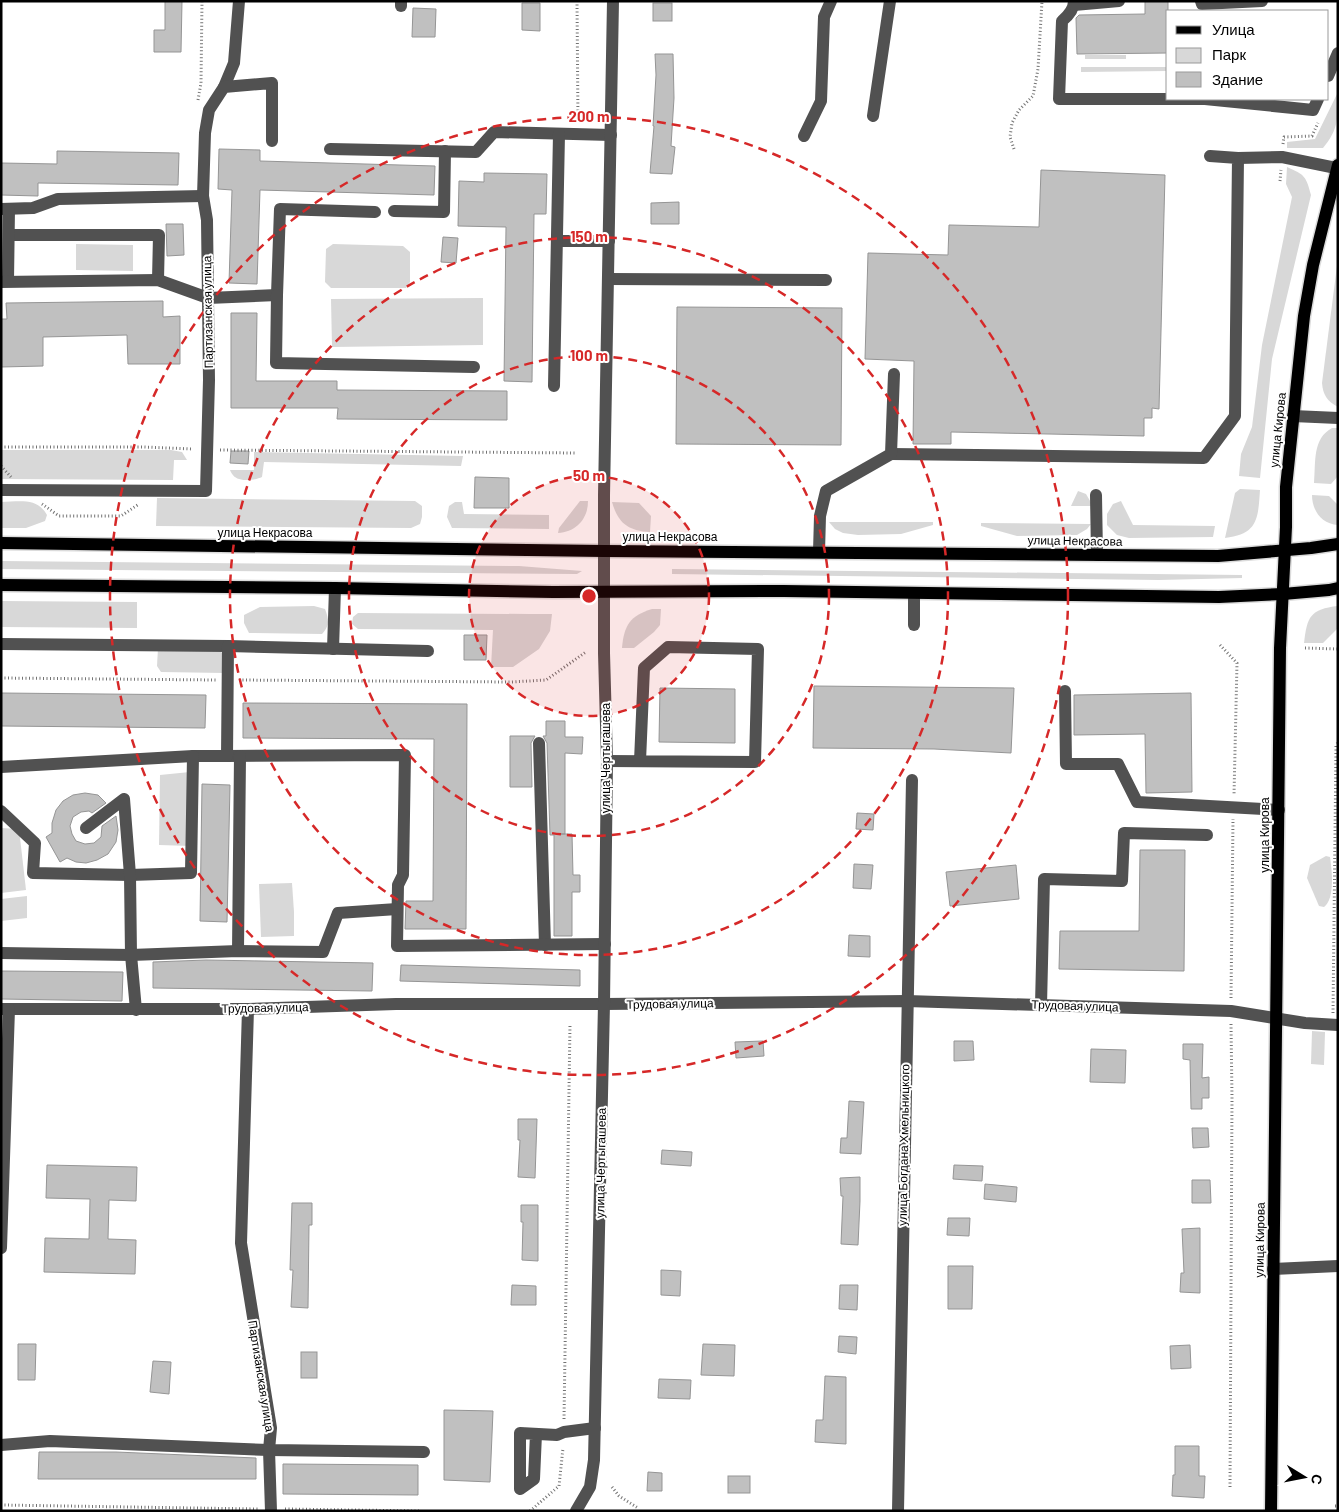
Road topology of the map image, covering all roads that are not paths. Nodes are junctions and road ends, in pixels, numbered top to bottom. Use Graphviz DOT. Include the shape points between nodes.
graph roads {
  1 [pos="239,1"];
  2 [pos="613,1"];
  3 [pos="831,1"];
  4 [pos="890,1"];
  5 [pos="1119,1"];
  6 [pos="1262,1"];
  7 [pos="1074,3"];
  8 [pos="1202,5"];
  9 [pos="1338,53"];
  10 [pos="1329,74"];
  11 [pos="224,88"];
  12 [pos="1166,99"];
  13 [pos="1215,100"];
  14 [pos="1318,100"];
  15 [pos="873,116"];
  16 [pos="559,134"];
  17 [pos="611,135"];
  18 [pos="804,136"];
  19 [pos="272,141"];
  20 [pos="330,149"];
  21 [pos="445,151"];
  22 [pos="1210,156"];
  23 [pos="1238,158"];
  24 [pos="1337,167"];
  25 [pos="203,196"];
  26 [pos="5,209"];
  27 [pos="394,211"];
  28 [pos="375,212"];
  29 [pos="9,235"];
  30 [pos="557,241"];
  31 [pos="609,241"];
  32 [pos="608,279"];
  33 [pos="158,280"];
  34 [pos="826,280"];
  35 [pos="5,282"];
  36 [pos="277,295"];
  37 [pos="208,298"];
  38 [pos="474,367"];
  39 [pos="894,374"];
  40 [pos="554,386"];
  41 [pos="1293,416"];
  42 [pos="1338,418"];
  43 [pos="891,454"];
  44 [pos="1,490"];
  45 [pos="1096,495"];
  46 [pos="1,543"];
  47 [pos="1338,544"];
  48 [pos="1285,550"];
  49 [pos="604,551"];
  50 [pos="819,552"];
  51 [pos="1097,555"];
  52 [pos="1,585"];
  53 [pos="335,588"];
  54 [pos="1338,588"];
  55 [pos="604,591"];
  56 [pos="914,593"];
  57 [pos="1283,594"];
  58 [pos="914,625"];
  59 [pos="1,644"];
  60 [pos="228,646"];
  61 [pos="332,649"];
  62 [pos="428,651"];
  63 [pos="1065,691"];
  64 [pos="539,743"];
  65 [pos="193,756"];
  66 [pos="233,756"];
  67 [pos="607,761"];
  68 [pos="640,761"];
  69 [pos="1,767"];
  70 [pos="912,780"];
  71 [pos="1279,810"];
  72 [pos="1,811"];
  73 [pos="86,828"];
  74 [pos="1207,835"];
  75 [pos="130,875"];
  76 [pos="397,908"];
  77 [pos="545,944"];
  78 [pos="605,944"];
  79 [pos="238,951"];
  80 [pos="1,953"];
  81 [pos="131,955"];
  82 [pos="907,1001"];
  83 [pos="604,1004"];
  84 [pos="1041,1005"];
  85 [pos="5,1009"];
  86 [pos="248,1009"];
  87 [pos="136,1010"];
  88 [pos="1277,1018"];
  89 [pos="1335,1025"];
  90 [pos="1,1248"];
  91 [pos="1338,1266"];
  92 [pos="1273,1269"];
  93 [pos="595,1428"];
  94 [pos="536,1434"];
  95 [pos="1,1444"];
  96 [pos="269,1450"];
  97 [pos="424,1452"];
  98 [pos="271,1510"];
  99 [pos="576,1511"];
  100 [pos="898,1511"];
  101 [pos="1271,1511"];
  1 -- 11 [label="street" via="234,63"];
  2 -- 17 [label="street, улица Чертыгашева"];
  3 -- 18 [label="street" via="824,17 821,101"];
  4 -- 15 [label="street"];
  5 -- 7 [label="street"];
  6 -- 8 [label="street"];
  7 -- 12 [label="street" via="1062,21 1060,98"];
  9 -- 10 [label="street"];
  11 -- 19 [label="street" via="272,83"];
  11 -- 25 [label="street, Партизанская улица" via="209,110"];
  13 -- 14 [label="street" via="1313,110"];
  16 -- 17 [label="street"];
  16 -- 21 [label="street" via="494,132 476,152"];
  16 -- 30 [label="street"];
  17 -- 31 [label="street, улица Чертыгашева"];
  20 -- 21 [label="street"];
  21 -- 27 [label="street" via="444,212"];
  22 -- 23 [label="street"];
  23 -- 24 [label="street" via="1282,157"];
  23 -- 43 [label="street" via="1235,416 1204,458"];
  24 -- 41 [label="main road, улица Кирова" via="1313,265"];
  25 -- 26 [label="street" via="58,199 33,208"];
  25 -- 37 [label="street, Партизанская улица" via="207,220"];
  26 -- 29 [label="street"];
  28 -- 36 [label="street" via="280,209"];
  29 -- 33 [label="street" via="159,235"];
  29 -- 35 [label="street"];
  30 -- 31 [label="street"];
  30 -- 40 [label="street"];
  31 -- 32 [label="street, улица Чертыгашева"];
  32 -- 34 [label="street"];
  32 -- 49 [label="street, улица Чертыгашева"];
  33 -- 35 [label="street"];
  33 -- 37 [label="street"];
  36 -- 37 [label="street"];
  36 -- 38 [label="street" via="276,363"];
  37 -- 44 [label="street, Партизанская улица" via="206,491"];
  39 -- 43 [label="street"];
  41 -- 42 [label="street"];
  41 -- 48 [label="main road, улица Кирова" via="1286,486"];
  43 -- 50 [label="street" via="826,491 820,516"];
  45 -- 51 [label="street"];
  46 -- 49 [label="main road, улица Некрасова"];
  47 -- 48 [label="main road, улица Некрасова"];
  48 -- 51 [label="main road, улица Некрасова" via="1218,556"];
  48 -- 57 [label="main road, улица Кирова"];
  49 -- 50 [label="main road, улица Некрасова"];
  49 -- 55 [label="street, улица Чертыгашева"];
  50 -- 51 [label="main road, улица Некрасова"];
  52 -- 53 [label="main road"];
  53 -- 55 [label="main road"];
  53 -- 61 [label="street"];
  54 -- 57 [label="main road"];
  55 -- 56 [label="main road"];
  55 -- 67 [label="street, улица Чертыгашева"];
  56 -- 57 [label="main road" via="1219,597"];
  56 -- 58 [label="street"];
  57 -- 71 [label="main road, улица Кирова"];
  59 -- 60 [label="street"];
  60 -- 61 [label="street"];
  60 -- 66 [label="street" via="227,680"];
  61 -- 62 [label="street"];
  63 -- 71 [label="street" via="1066,764 1118,764 1137,802"];
  64 -- 77 [label="street"];
  65 -- 66 [label="street"];
  65 -- 69 [label="street"];
  65 -- 75 [label="street" via="192,873"];
  66 -- 76 [label="street" via="405,755 403,876 398,885"];
  66 -- 79 [label="street"];
  67 -- 68 [label="street"];
  67 -- 78 [label="street, улица Чертыгашева"];
  68 -- 68 [label="street" via="755,762 758,649 668,647 644,668"];
  70 -- 82 [label="street, улица Богдана Хмельницкого"];
  71 -- 88 [label="main road, улица Кирова"];
  72 -- 75 [label="street" via="35,843 33,873"];
  73 -- 75 [label="street" via="124,799"];
  74 -- 84 [label="street" via="1124,834 1122,880 1044,879"];
  75 -- 81 [label="street"];
  76 -- 77 [label="street" via="397,946"];
  76 -- 79 [label="street" via="338,913 323,952"];
  77 -- 78 [label="street"];
  78 -- 83 [label="street, улица Чертыгашева"];
  79 -- 81 [label="street"];
  80 -- 81 [label="street"];
  81 -- 87 [label="street"];
  82 -- 83 [label="street, Трудовая улица"];
  82 -- 84 [label="street, Трудовая улица"];
  82 -- 100 [label="street, улица Богдана Хмельницкого"];
  83 -- 86 [label="street, Трудовая улица" via="396,1004"];
  83 -- 93 [label="street, улица Чертыгашева"];
  84 -- 88 [label="street, Трудовая улица" via="1231,1012"];
  85 -- 87 [label="street, Трудовая улица"];
  85 -- 90 [label="street"];
  86 -- 87 [label="street, Трудовая улица"];
  86 -- 96 [label="street, Партизанская улица" via="240,1243 271,1428"];
  88 -- 89 [label="street, Трудовая улица"];
  88 -- 92 [label="main road, улица Кирова"];
  91 -- 92 [label="street"];
  92 -- 101 [label="main road, улица Кирова"];
  93 -- 94 [label="street" via="556,1435"];
  93 -- 99 [label="street, улица Чертыгашева" via="590,1487"];
  95 -- 96 [label="street" via="50,1441"];
  96 -- 97 [label="street"];
  96 -- 98 [label="street, Партизанская улица"];
}
